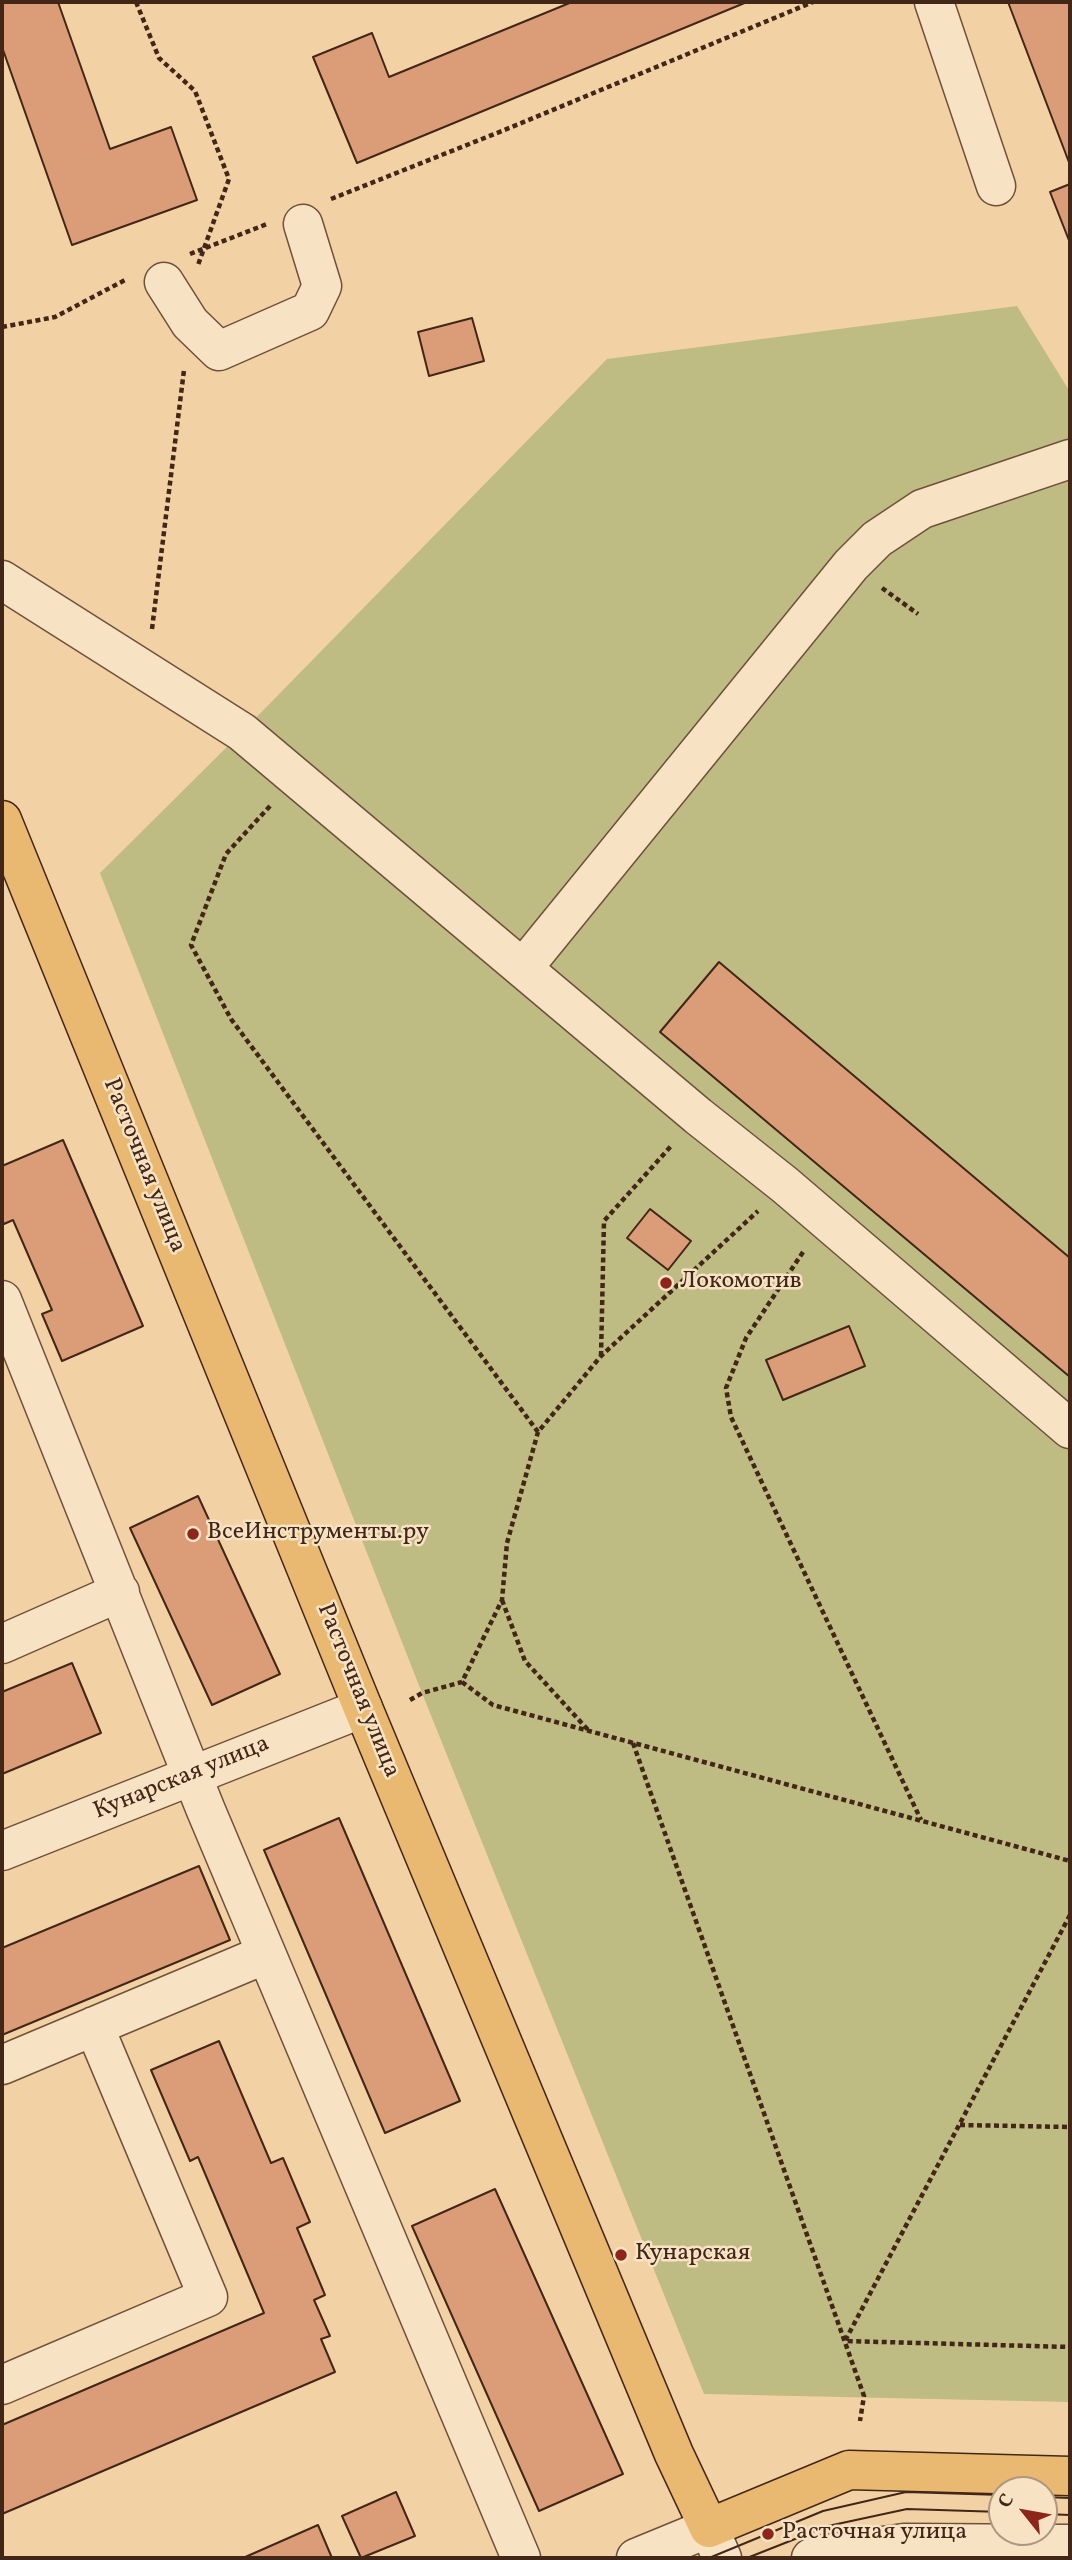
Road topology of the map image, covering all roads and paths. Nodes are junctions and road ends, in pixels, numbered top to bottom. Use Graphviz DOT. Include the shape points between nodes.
graph roads {
  1 [pos="813,2"];
  2 [pos="934,2"];
  3 [pos="996,186"];
  4 [pos="301,216"];
  5 [pos="160,272"];
  6 [pos="2,327"];
  7 [pos="1070,459"];
  8 [pos="2,580"];
  9 [pos="296,778"];
  10 [pos="2,820"];
  11 [pos="523,968"];
  12 [pos="698,1116"];
  13 [pos="785,1185"];
  14 [pos="825,1219"];
  15 [pos="2,1300"];
  16 [pos="601,1356"];
  17 [pos="1070,1429"];
  18 [pos="538,1432"];
  19 [pos="120,1592"];
  20 [pos="502,1600"];
  21 [pos="2,1644"];
  22 [pos="463,1682"];
  23 [pos="410,1700"];
  24 [pos="363,1708"];
  25 [pos="589,1731"];
  26 [pos="634,1742"];
  27 [pos="193,1775"];
  28 [pos="920,1821"];
  29 [pos="2,1851"];
  30 [pos="1070,1861"];
  31 [pos="1070,1915"];
  32 [pos="266,1954"];
  33 [pos="94,2026"];
  34 [pos="2,2065"];
  35 [pos="960,2125"];
  36 [pos="1070,2127"];
  37 [pos="845,2341"];
  38 [pos="1070,2347"];
  39 [pos="2,2385"];
  40 [pos="860,2421"];
  41 [pos="1070,2476"];
  42 [pos="716,2543"];
  43 [pos="1070,2544"];
  44 [pos="521,2558"];
  45 [pos="636,2558"];
  46 [pos="811,2558"];
  1 -- 4 [label="path"];
  2 -- 3 [label="street"];
  4 -- 5 [label="path"];
  4 -- 5 [label="street" via="322,286 310,311 219,351 190,323"];
  5 -- 6 [label="path" via="55,317"];
  7 -- 11 [label="street" via="922,509 877,539 850,565"];
  8 -- 9 [label="street" via="242,732"];
  9 -- 11 [label="street"];
  9 -- 18 [label="path" via="226,854 191,945 231,1019"];
  10 -- 24 [label="main road, Расточная улица"];
  11 -- 12 [label="street"];
  12 -- 13 [label="street"];
  12 -- 16 [label="path" via="604,1221"];
  13 -- 14 [label="street"];
  13 -- 16 [label="path"];
  14 -- 17 [label="street"];
  14 -- 28 [label="path" via="746,1338 726,1388 731,1417"];
  15 -- 19 [label="street"];
  16 -- 18 [label="path"];
  18 -- 20 [label="path" via="507,1543"];
  19 -- 21 [label="street"];
  19 -- 27 [label="street"];
  20 -- 22 [label="path"];
  20 -- 25 [label="path" via="525,1661"];
  22 -- 23 [label="path"];
  22 -- 25 [label="path" via="493,1705"];
  24 -- 27 [label="street, Кунарская улица"];
  24 -- 42 [label="main road, Расточная улица" via="674,2455"];
  25 -- 26 [label="path"];
  26 -- 28 [label="path"];
  26 -- 37 [label="path"];
  27 -- 29 [label="street, Кунарская улица"];
  27 -- 32 [label="street"];
  28 -- 30 [label="path"];
  31 -- 35 [label="path"];
  32 -- 33 [label="street"];
  32 -- 44 [label="street"];
  33 -- 34 [label="street"];
  33 -- 39 [label="street" via="208,2297"];
  35 -- 36 [label="path"];
  35 -- 37 [label="path"];
  37 -- 38 [label="path"];
  37 -- 40 [label="path" via="864,2396"];
  41 -- 42 [label="main road" via="849,2470"];
  42 -- 45 [label="street"];
  43 -- 46 [label="street" via="904,2543"];
}
